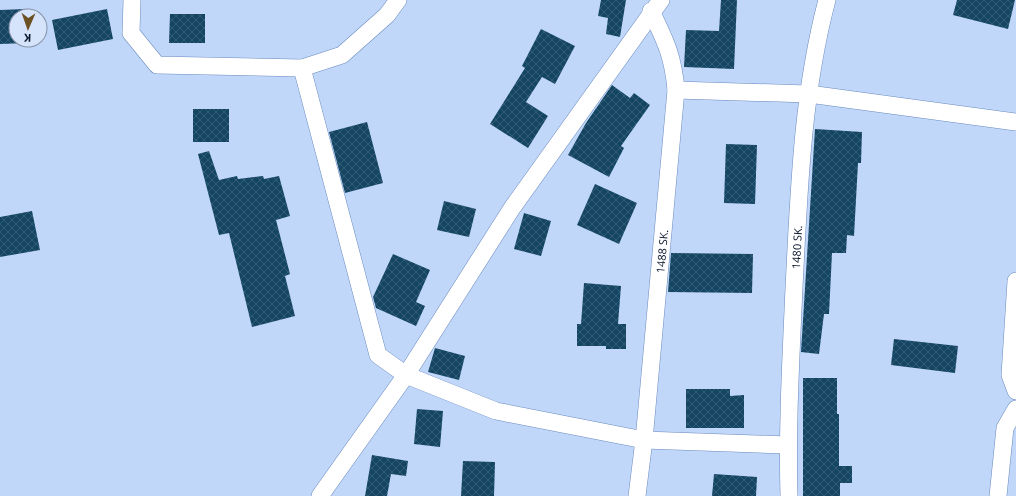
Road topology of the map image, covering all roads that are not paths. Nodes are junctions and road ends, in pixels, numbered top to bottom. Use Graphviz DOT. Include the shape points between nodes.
graph roads {
  1 [pos="132,0"];
  2 [pos="398,0"];
  3 [pos="827,0"];
  4 [pos="656,6"];
  5 [pos="302,68"];
  6 [pos="676,90"];
  7 [pos="809,94"];
  8 [pos="1016,122"];
  9 [pos="1016,281"];
  10 [pos="406,375"];
  11 [pos="1016,391"];
  12 [pos="1016,409"];
  13 [pos="644,440"];
  14 [pos="787,446"];
  15 [pos="320,496"];
  16 [pos="637,496"];
  17 [pos="789,496"];
  18 [pos="998,496"];
  1 -- 5 [label="street" via="131,33 157,65"];
  2 -- 5 [label="street" via="387,15 342,55"];
  3 -- 7 [label="street, 1480 SK."];
  4 -- 6 [label="street, 1488 SK." via="674,66"];
  4 -- 10 [label="street" via="512,208"];
  5 -- 10 [label="street" via="378,355"];
  6 -- 7 [label="street"];
  6 -- 13 [label="street, 1488 SK."];
  7 -- 8 [label="street"];
  7 -- 14 [label="street, 1480 SK." via="800,160"];
  9 -- 11 [label="street" via="1010,375"];
  10 -- 13 [label="street" via="496,410"];
  10 -- 15 [label="street"];
  12 -- 18 [label="street" via="1005,428"];
  13 -- 14 [label="street"];
  13 -- 16 [label="street, 1488 SK."];
  14 -- 17 [label="street, 1480 SK."];
}
